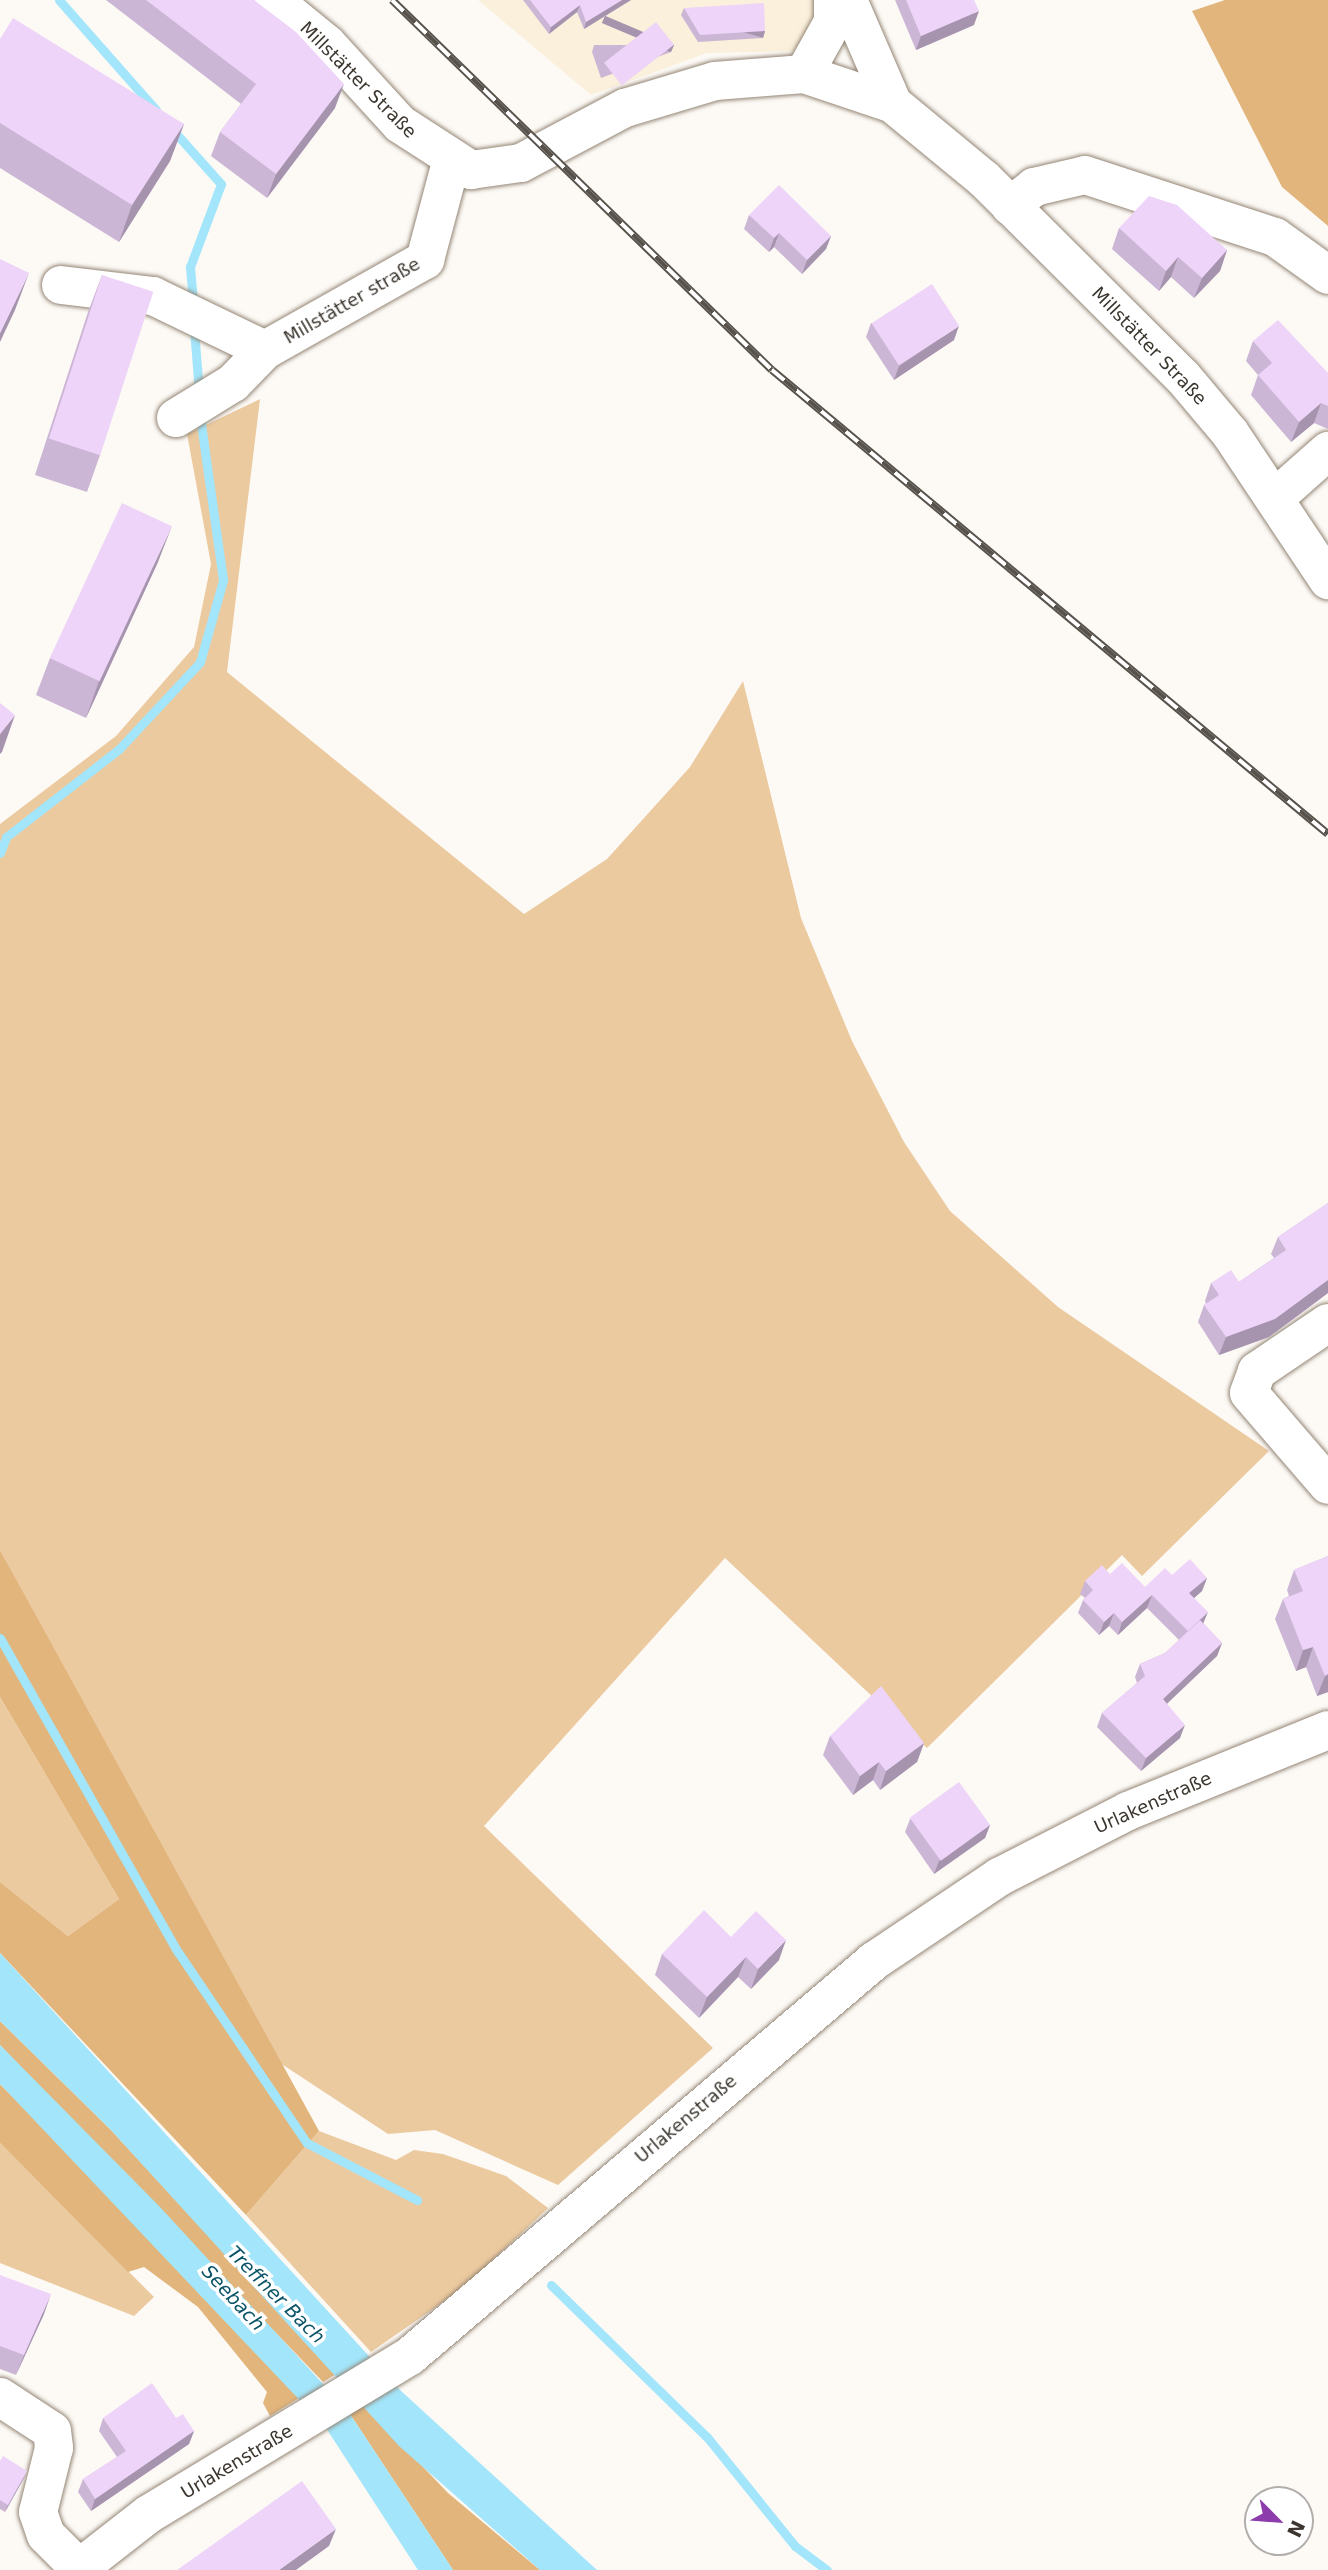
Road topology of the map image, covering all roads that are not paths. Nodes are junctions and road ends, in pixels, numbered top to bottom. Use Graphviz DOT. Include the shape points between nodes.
graph roads {
  1 [pos="273,0"];
  2 [pos="833,0"];
  3 [pos="848,0"];
  4 [pos="804,74"];
  5 [pos="892,104"];
  6 [pos="451,162"];
  7 [pos="1010,206"];
  8 [pos="1328,275"];
  9 [pos="61,285"];
  10 [pos="248,342"];
  11 [pos="177,418"];
  12 [pos="1328,451"];
  13 [pos="1275,498"];
  14 [pos="1328,580"];
  15 [pos="1328,1323"];
  16 [pos="1328,1485"];
  17 [pos="1328,1730"];
  18 [pos="0,2397"];
  19 [pos="78,2569"];
  1 -- 6 [label="street, Millstätter Straße" via="327,44 400,124"];
  2 -- 4 [label="street" via="833,22"];
  3 -- 5 [label="street"];
  4 -- 5 [label="street, Millstätter Straße"];
  4 -- 6 [label="street, Millstätter Straße" via="678,90 625,108 522,163 471,170"];
  5 -- 7 [label="street, Millstätter Straße"];
  6 -- 10 [label="street, Millstätter straße" via="425,260"];
  7 -- 8 [label="street" via="1034,187 1085,175 1275,237"];
  7 -- 13 [label="street, Millstätter Straße" via="1182,376"];
  9 -- 10 [label="street" via="153,296"];
  10 -- 11 [label="street, Millstätter straße" via="233,383"];
  12 -- 13 [label="street"];
  13 -- 14 [label="street, Millstätter Straße"];
  15 -- 16 [label="street" via="1257,1371 1249,1393"];
  17 -- 19 [label="street, Urlakenstraße" via="1116,1817 999,1877 874,1961 410,2356 149,2514"];
  18 -- 19 [label="street, Urlakenstraße" via="52,2431 54,2448 38,2512 46,2535"];
}
